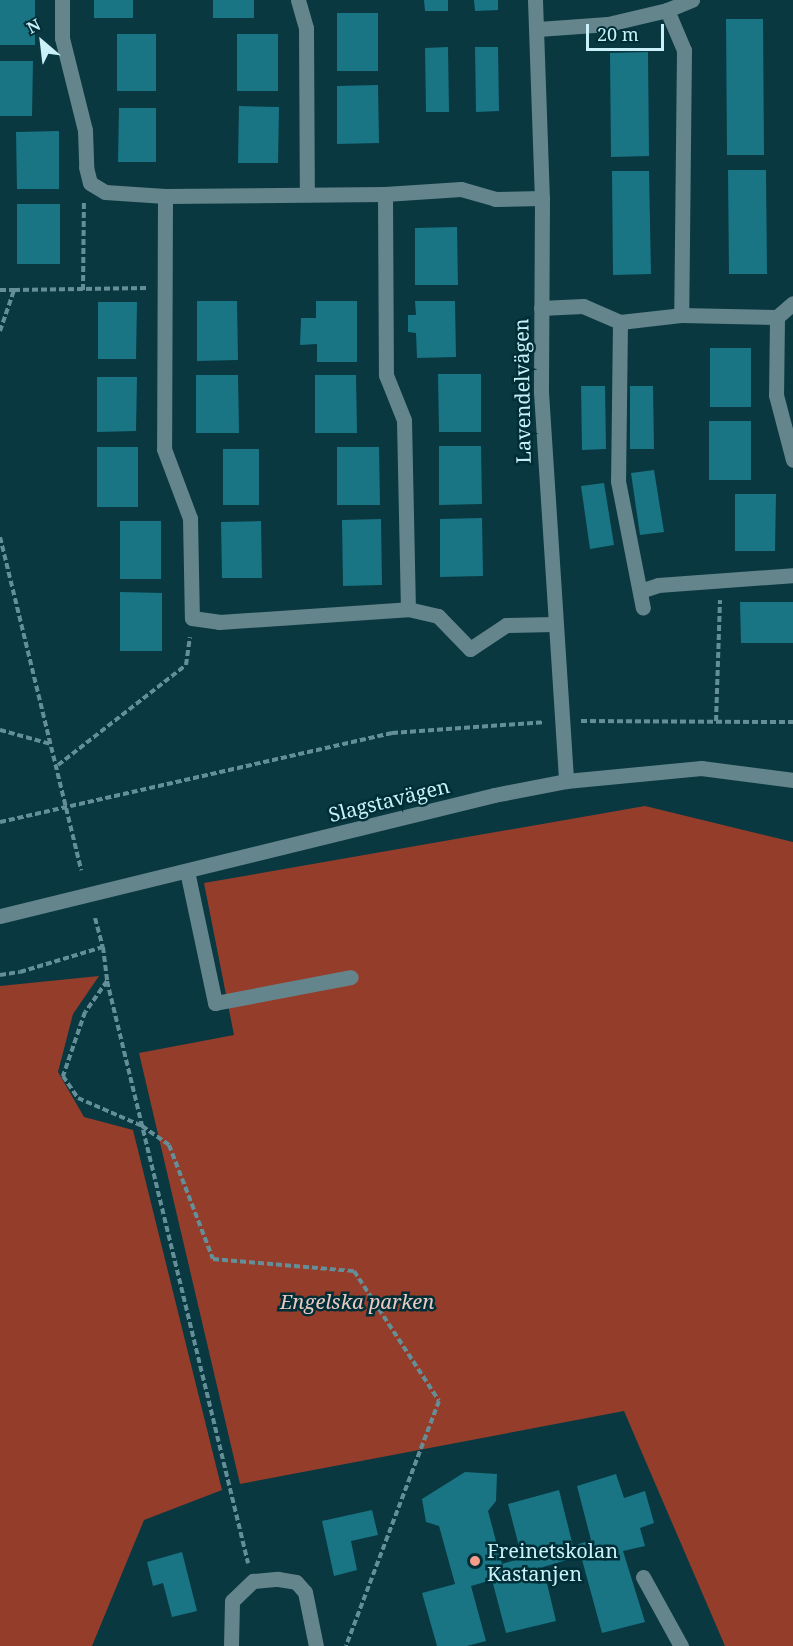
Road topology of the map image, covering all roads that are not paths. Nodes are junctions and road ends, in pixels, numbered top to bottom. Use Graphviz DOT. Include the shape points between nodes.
graph roads {
  1 [pos="62,0"];
  2 [pos="298,0"];
  3 [pos="535,0"];
  4 [pos="692,0"];
  5 [pos="667,10"];
  6 [pos="538,29"];
  7 [pos="307,193"];
  8 [pos="385,194"];
  9 [pos="165,196"];
  10 [pos="542,198"];
  11 [pos="793,303"];
  12 [pos="541,308"];
  13 [pos="681,315"];
  14 [pos="777,317"];
  15 [pos="620,322"];
  16 [pos="793,460"];
  17 [pos="793,575"];
  18 [pos="640,591"];
  19 [pos="643,608"];
  20 [pos="408,609"];
  21 [pos="554,624"];
  22 [pos="793,780"];
  23 [pos="566,781"];
  24 [pos="187,871"];
  25 [pos="0,916"];
  26 [pos="351,976"];
  27 [pos="643,1576"];
  28 [pos="231,1646"];
  29 [pos="316,1646"];
  30 [pos="681,1646"];
  1 -- 9 [label="street" via="62,38 85,130 90,183 105,192"];
  2 -- 7 [label="street" via="306,28"];
  3 -- 6 [label="street, Lavendelvägen"];
  4 -- 5 [label="street"];
  5 -- 6 [label="street" via="608,24"];
  5 -- 13 [label="street" via="684,50"];
  6 -- 10 [label="street, Lavendelvägen"];
  7 -- 8 [label="street"];
  7 -- 9 [label="street"];
  8 -- 10 [label="street" via="462,189 495,199"];
  8 -- 20 [label="street" via="386,375 404,420"];
  9 -- 20 [label="street" via="164,449 190,518 192,618 219,622"];
  10 -- 12 [label="street, Lavendelvägen"];
  11 -- 14 [label="street"];
  12 -- 15 [label="street" via="583,306"];
  12 -- 21 [label="street, Lavendelvägen" via="541,404"];
  13 -- 14 [label="street"];
  13 -- 15 [label="street"];
  14 -- 16 [label="street" via="776,395"];
  15 -- 18 [label="street" via="618,480"];
  17 -- 18 [label="street" via="658,585"];
  18 -- 19 [label="street"];
  20 -- 21 [label="street" via="438,616 470,649 506,625"];
  21 -- 23 [label="street, Lavendelvägen"];
  22 -- 23 [label="street, Slagstavägen" via="701,768"];
  23 -- 24 [label="street, Slagstavägen"];
  24 -- 25 [label="street, Slagstavägen"];
  24 -- 26 [label="street" via="214,1003"];
  27 -- 30 [label="street"];
  28 -- 29 [label="street" via="232,1601 253,1581 296,1582 305,1592"];
}
